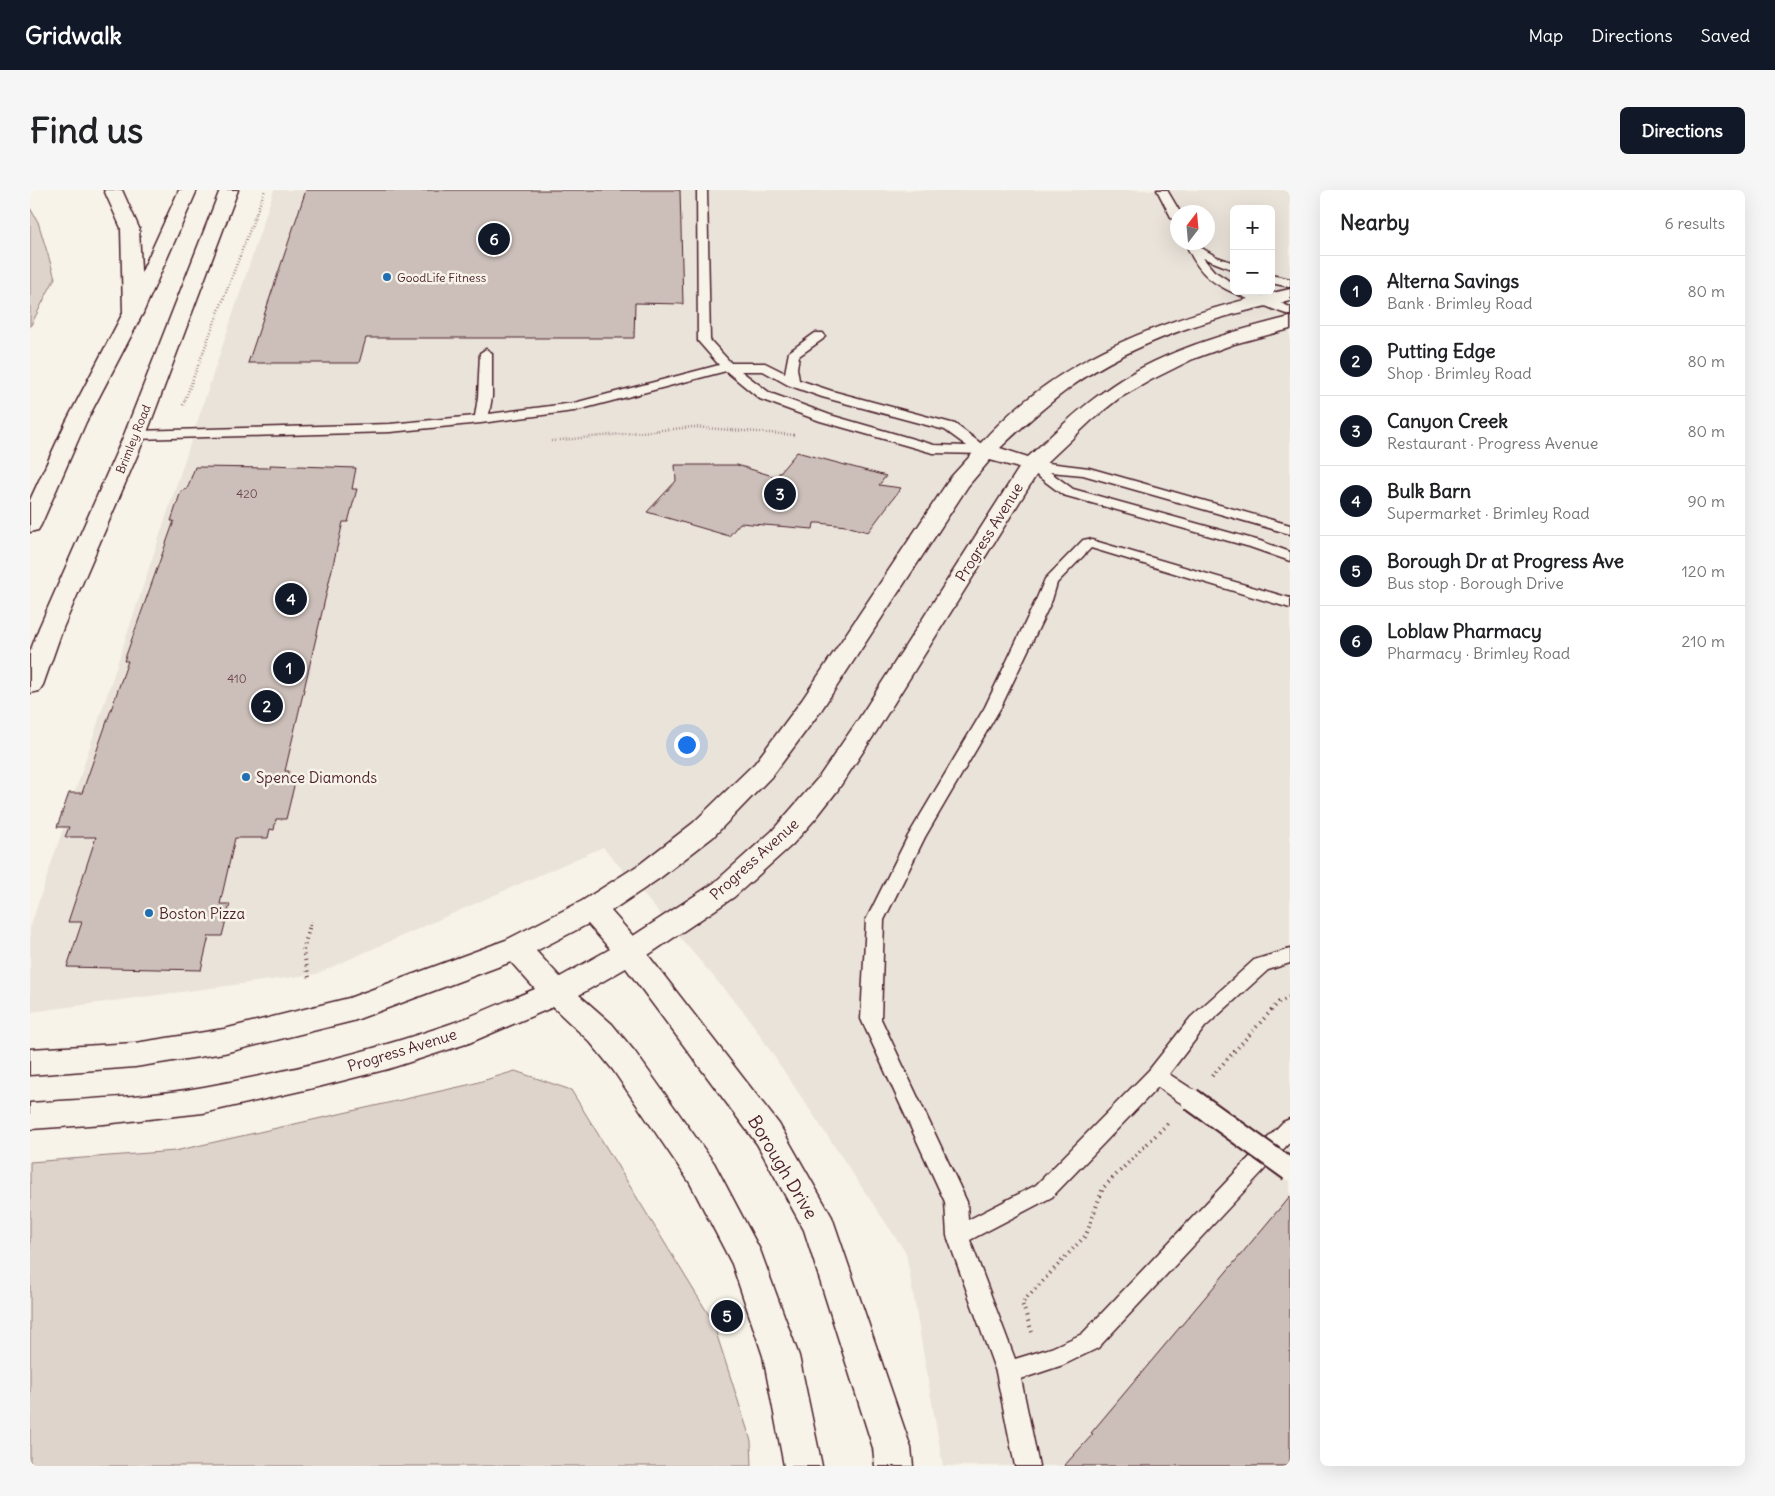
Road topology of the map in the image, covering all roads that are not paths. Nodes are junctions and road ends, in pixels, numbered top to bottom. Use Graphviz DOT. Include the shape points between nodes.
graph roads {
  1 [pos="113,190"];
  2 [pos="188,190"];
  3 [pos="228,190"];
  4 [pos="702,190"];
  5 [pos="1162,190"];
  6 [pos="1170,205"];
  7 [pos="1195,250"];
  8 [pos="1200,250"];
  9 [pos="1230,265"];
  10 [pos="1275,280"];
  11 [pos="1290,283"];
  12 [pos="1230,286"];
  13 [pos="1249,295"];
  14 [pos="1290,295"];
  15 [pos="1260,300"];
  16 [pos="1290,311"];
  17 [pos="133,313"];
  18 [pos="1290,323"];
  19 [pos="820,336"];
  20 [pos="486,353"];
  21 [pos="728,367"];
  22 [pos="793,382"];
  23 [pos="481,419"];
  24 [pos="135,435"];
  25 [pos="982,451"];
  26 [pos="1032,466"];
  27 [pos="30,525"];
  28 [pos="1290,530"];
  29 [pos="1290,557"];
  30 [pos="1290,603"];
  31 [pos="40,628"];
  32 [pos="30,685"];
  33 [pos="592,909"];
  34 [pos="516,948"];
  35 [pos="630,952"];
  36 [pos="1290,956"];
  37 [pos="557,993"];
  38 [pos="30,1062"];
  39 [pos="1156,1076"];
  40 [pos="30,1116"];
  41 [pos="1290,1128"];
  42 [pos="1290,1170"];
  43 [pos="958,1236"];
  44 [pos="1008,1372"];
  45 [pos="803,1466"];
  46 [pos="894,1466"];
  47 [pos="1027,1466"];
  1 -- 17 [label="main road" via="130,228"];
  2 -- 17 [label="main road"];
  3 -- 24 [label="main road, Brimley Road"];
  4 -- 21 [label="lane" via="704,341"];
  5 -- 6 [label="lane"];
  7 -- 12 [label="lane" via="1205,268"];
  8 -- 9 [label="lane"];
  10 -- 11 [label="lane"];
  13 -- 15 [label="lane"];
  14 -- 15 [label="main road"];
  15 -- 16 [label="lane"];
  15 -- 25 [label="main road" via="1166,328 1115,350 1077,372 1031,407"];
  17 -- 27 [label="main road" via="76,422"];
  18 -- 26 [label="main road, Progress Avenue" via="1219,343 1144,376 1086,415"];
  19 -- 22 [label="lane" via="793,355"];
  20 -- 23 [label="lane"];
  21 -- 22 [label="lane" via="765,367"];
  21 -- 23 [label="lane" via="574,407"];
  21 -- 25 [label="lane" via="765,396 824,418 934,449"];
  22 -- 25 [label="lane" via="950,427"];
  23 -- 24 [label="lane" via="390,428"];
  24 -- 31 [label="main road, Brimley Road"];
  25 -- 26 [label="main road"];
  25 -- 33 [label="main road" via="811,706 764,769 703,830 650,871"];
  26 -- 28 [label="lane" via="1084,472"];
  26 -- 29 [label="lane" via="1068,492 1255,544"];
  26 -- 35 [label="main road, Progress Avenue" via="867,726 806,811 782,838 724,890"];
  30 -- 43 [label="lane" via="1088,543 1050,582 993,707 917,836 875,920 871,1018 956,1202"];
  31 -- 32 [label="main road, Brimley Road"];
  33 -- 34 [label="main road"];
  33 -- 35 [label="main road, Borough Drive"];
  34 -- 37 [label="main road"];
  34 -- 38 [label="main road" via="353,1009 224,1041 135,1055"];
  35 -- 37 [label="main road, Progress Avenue"];
  35 -- 46 [label="main road, Borough Drive" via="768,1134 820,1227 892,1448"];
  36 -- 39 [label="lane" via="1261,965 1198,1022"];
  37 -- 40 [label="main road, Progress Avenue" via="458,1034 318,1074 203,1100"];
  37 -- 45 [label="main road" via="601,1032 624,1061 702,1172 748,1260 780,1356"];
  39 -- 42 [label="lane, bridge"];
  39 -- 43 [label="lane" via="1044,1191"];
  41 -- 44 [label="lane" via="1090,1341"];
  43 -- 44 [label="lane"];
  44 -- 47 [label="lane"];
}
